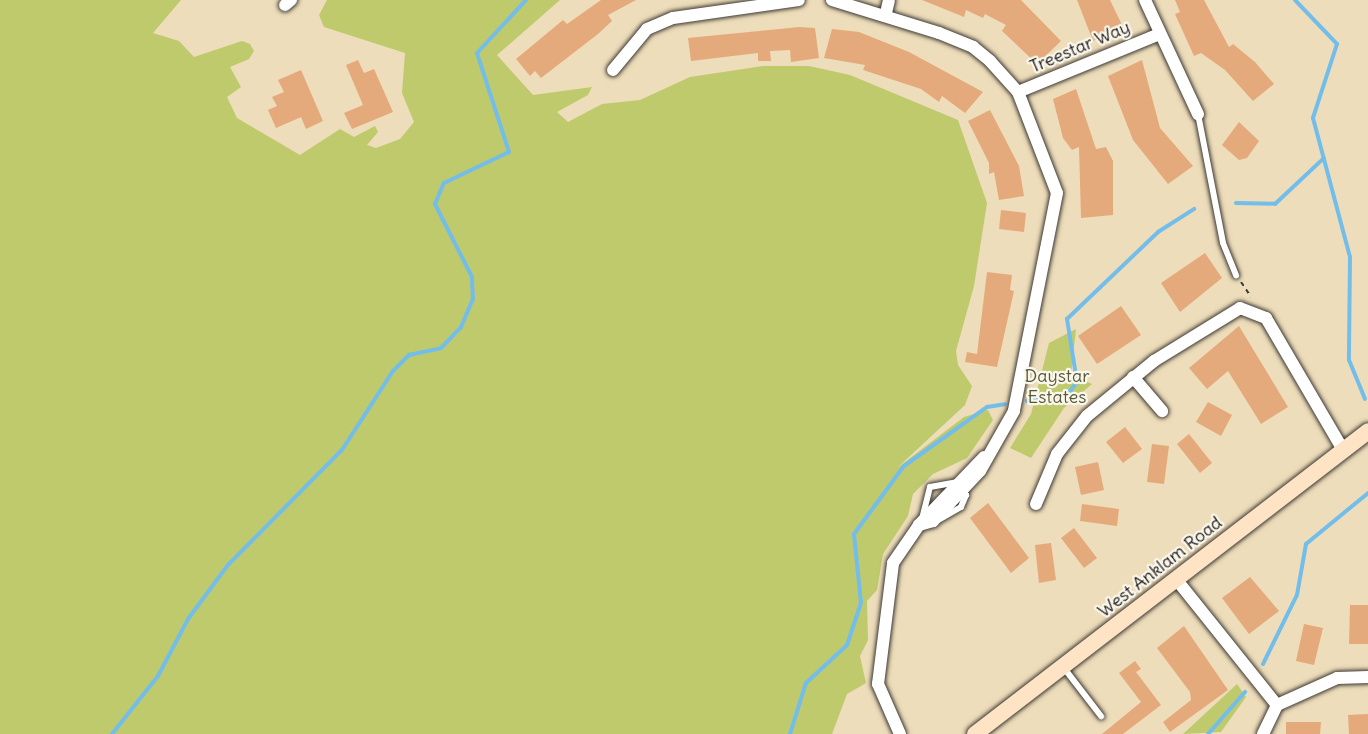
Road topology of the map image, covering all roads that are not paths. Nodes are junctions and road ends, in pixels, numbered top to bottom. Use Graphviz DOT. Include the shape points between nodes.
graph roads {
  1 [pos="799,0"];
  2 [pos="832,0"];
  3 [pos="889,0"];
  4 [pos="1145,0"];
  5 [pos="886,13"];
  6 [pos="1157,35"];
  7 [pos="613,70"];
  8 [pos="1018,92"];
  9 [pos="1198,114"];
  10 [pos="1236,276"];
  11 [pos="1133,377"];
  12 [pos="1162,411"];
  13 [pos="1368,431"];
  14 [pos="1343,450"];
  15 [pos="960,485"];
  16 [pos="1036,504"];
  17 [pos="925,522"];
  18 [pos="1176,579"];
  19 [pos="1064,667"];
  20 [pos="1368,677"];
  21 [pos="1277,705"];
  22 [pos="1101,716"];
  23 [pos="900,734"];
  24 [pos="975,734"];
  25 [pos="1263,734"];
  1 -- 7 [label="street" via="674,18 647,29"];
  2 -- 5 [label="street"];
  3 -- 5 [label="street"];
  4 -- 6 [label="street"];
  5 -- 8 [label="street" via="973,46"];
  6 -- 8 [label="street, Treestar Way"];
  6 -- 9 [label="street"];
  8 -- 15 [label="street" via="1057,193 1014,411 984,458"];
  9 -- 10 [label="lane" via="1222,243"];
  11 -- 12 [label="street"];
  11 -- 14 [label="street" via="1228,312 1250,302 1266,318"];
  11 -- 16 [label="street" via="1067,437"];
  13 -- 14 [label="main road, West Anklam Road"];
  14 -- 18 [label="main road, West Anklam Road"];
  15 -- 17 [label="street"];
  15 -- 17 [label="lane" via="962,507"];
  17 -- 23 [label="street" via="893,563 878,684"];
  18 -- 19 [label="main road, West Anklam Road"];
  18 -- 21 [label="street"];
  19 -- 22 [label="lane"];
  19 -- 24 [label="main road, West Anklam Road"];
  20 -- 21 [label="street" via="1337,678"];
  21 -- 25 [label="street"];
}
